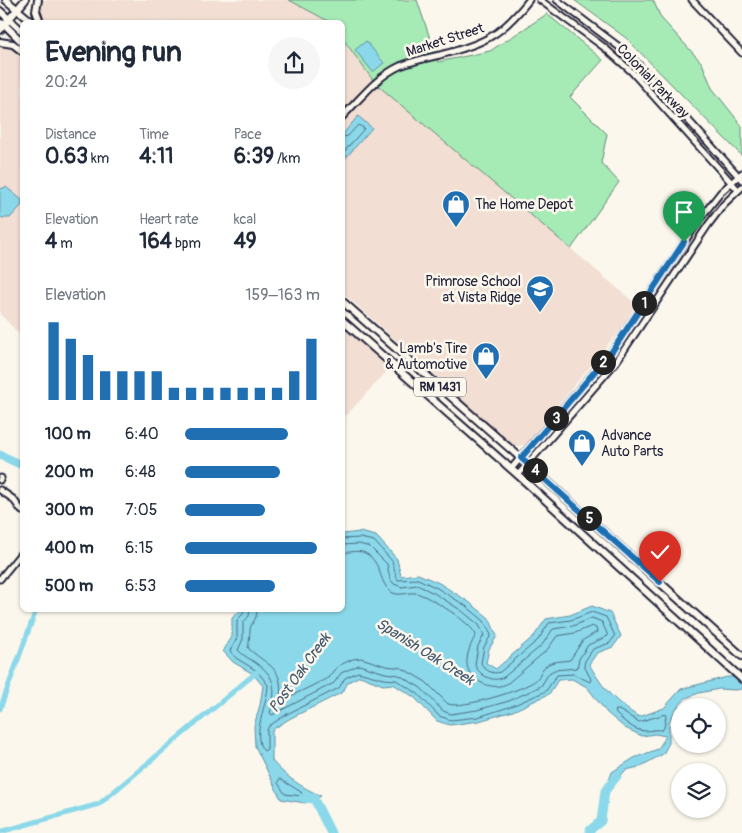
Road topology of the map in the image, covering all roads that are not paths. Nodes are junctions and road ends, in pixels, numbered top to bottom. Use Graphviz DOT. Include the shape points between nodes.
graph roads {
  1 [pos="23,0"];
  2 [pos="38,0"];
  3 [pos="529,0"];
  4 [pos="540,0"];
  5 [pos="557,0"];
  6 [pos="692,0"];
  7 [pos="8,1"];
  8 [pos="17,9"];
  9 [pos="0,11"];
  10 [pos="30,20"];
  11 [pos="39,20"];
  12 [pos="3,24"];
  13 [pos="20,30"];
  14 [pos="20,40"];
  15 [pos="0,42"];
  16 [pos="20,49"];
  17 [pos="742,53"];
  18 [pos="345,114"];
  19 [pos="741,176"];
  20 [pos="731,182"];
  21 [pos="740,188"];
  22 [pos="345,304"];
  23 [pos="345,323"];
  24 [pos="521,458"];
  25 [pos="528,464"];
  26 [pos="511,469"];
  27 [pos="518,475"];
  28 [pos="0,490"];
  29 [pos="20,508"];
  30 [pos="20,554"];
  31 [pos="0,579"];
  32 [pos="740,655"];
  33 [pos="742,679"];
  1 -- 8 [label="main road"];
  2 -- 11 [label="main road" via="36,11"];
  3 -- 18 [label="street, Market Street" via="510,23 480,43 416,60 383,76"];
  4 -- 20 [label="street, Colonial Parkway" via="619,59"];
  5 -- 19 [label="street, Colonial Parkway" via="635,60"];
  6 -- 17 [label="street"];
  7 -- 8 [label="main road"];
  7 -- 9 [label="main road"];
  8 -- 10 [label="main road"];
  8 -- 12 [label="main road"];
  9 -- 12 [label="main road"];
  12 -- 13 [label="main road"];
  12 -- 14 [label="main road"];
  15 -- 16 [label="main road" via="13,44"];
  19 -- 20 [label="street"];
  20 -- 21 [label="street, Colonial Parkway"];
  20 -- 24 [label="street" via="691,231 613,350"];
  21 -- 25 [label="street" via="708,225 616,362"];
  22 -- 24 [label="main road, RM 1431"];
  23 -- 26 [label="main road, RM 1431"];
  24 -- 25 [label="main road, RM 1431"];
  24 -- 26 [label="street"];
  25 -- 27 [label="street"];
  25 -- 32 [label="main road, RM 1431"];
  26 -- 27 [label="main road, RM 1431"];
  27 -- 33 [label="main road, RM 1431"];
  28 -- 29 [label="street"];
  30 -- 31 [label="street"];
}
